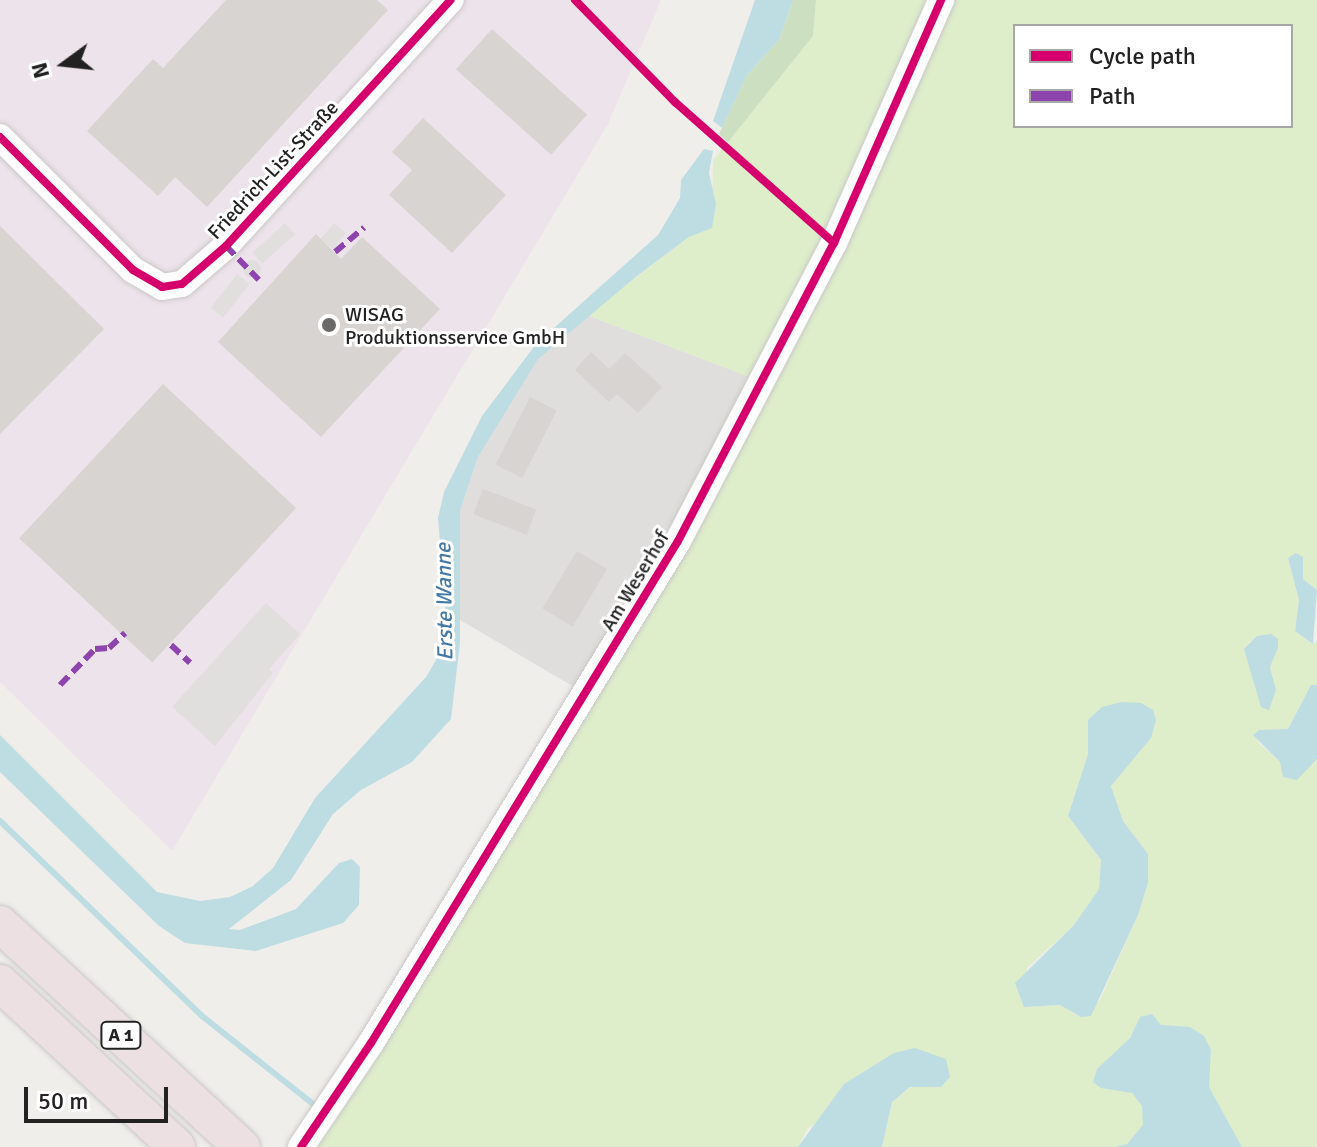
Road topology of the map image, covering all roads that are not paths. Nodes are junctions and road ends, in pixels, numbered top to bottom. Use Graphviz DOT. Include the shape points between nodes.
graph roads {
  1 [pos="451,0"];
  2 [pos="941,0"];
  3 [pos="0,137"];
  4 [pos="0,924"];
  5 [pos="0,983"];
  6 [pos="177,1147"];
  7 [pos="242,1147"];
  8 [pos="301,1147"];
  1 -- 3 [label="street, Friedrich-List-Straße" via="226,246 182,284 162,287 133,270"];
  2 -- 8 [label="street, Am Weserhof" via="834,243 678,541 371,1043"];
  4 -- 7 [label="highway, A 1"];
  5 -- 6 [label="highway, A 1"];
}
